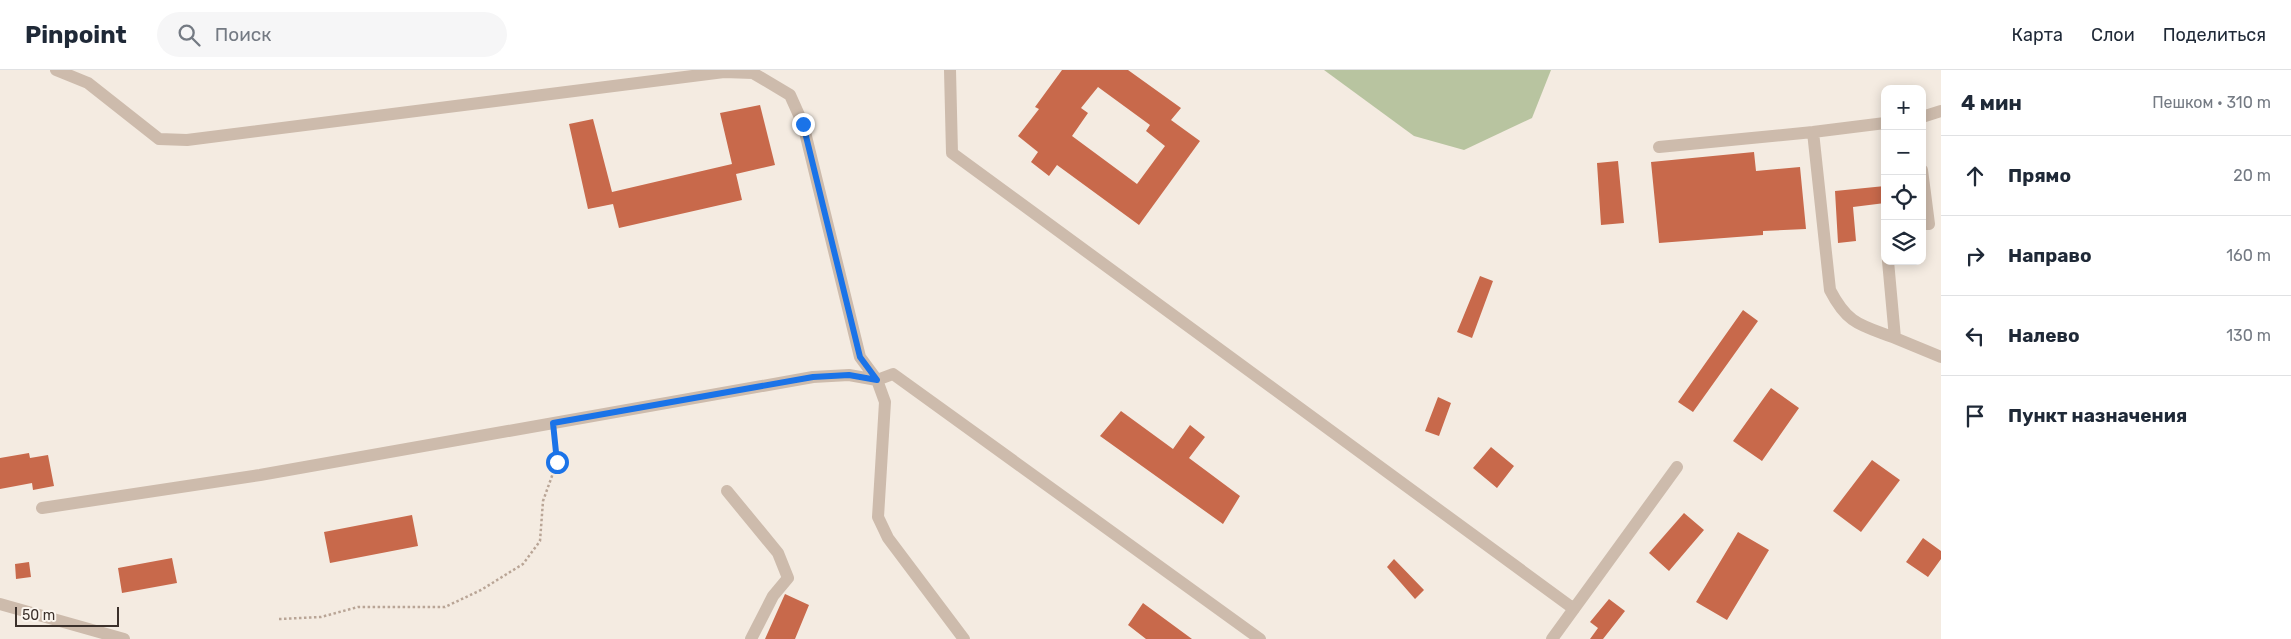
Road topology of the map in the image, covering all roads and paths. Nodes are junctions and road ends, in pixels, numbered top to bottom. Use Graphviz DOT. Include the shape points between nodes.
graph roads {
  1 [pos="56,70"];
  2 [pos="950,70"];
  3 [pos="1941,111"];
  4 [pos="1926,116"];
  5 [pos="1881,124"];
  6 [pos="1813,132"];
  7 [pos="1659,147"];
  8 [pos="1923,175"];
  9 [pos="1926,224"];
  10 [pos="1888,265"];
  11 [pos="1895,338"];
  12 [pos="1941,357"];
  13 [pos="877,380"];
  14 [pos="553,423"];
  15 [pos="1677,467"];
  16 [pos="727,491"];
  17 [pos="42,508"];
  18 [pos="0,604"];
  19 [pos="1574,609"];
  20 [pos="279,618"];
  21 [pos="124,639"];
  22 [pos="751,639"];
  23 [pos="964,639"];
  24 [pos="1260,639"];
  25 [pos="1552,639"];
  1 -- 13 [label="street" via="88,83 159,139 186,140 724,72 753,73 790,95 803,124 860,357"];
  2 -- 19 [label="street" via="952,153"];
  3 -- 4 [label="street"];
  5 -- 6 [label="street"];
  6 -- 7 [label="street"];
  6 -- 11 [label="street" via="1830,290 1840,310 1856,323"];
  8 -- 9 [label="street" via="1929,224"];
  10 -- 11 [label="street"];
  11 -- 12 [label="street"];
  13 -- 14 [label="street" via="849,375 813,377"];
  13 -- 23 [label="street" via="886,402 878,517 888,538"];
  13 -- 24 [label="street" via="893,374"];
  14 -- 17 [label="street" via="260,475"];
  14 -- 20 [label="path" via="557,462 543,501 540,541 523,564 445,607 358,607 321,617"];
  15 -- 19 [label="street"];
  16 -- 22 [label="street" via="778,553 788,578 774,596"];
  18 -- 21 [label="street"];
  19 -- 25 [label="street"];
}
